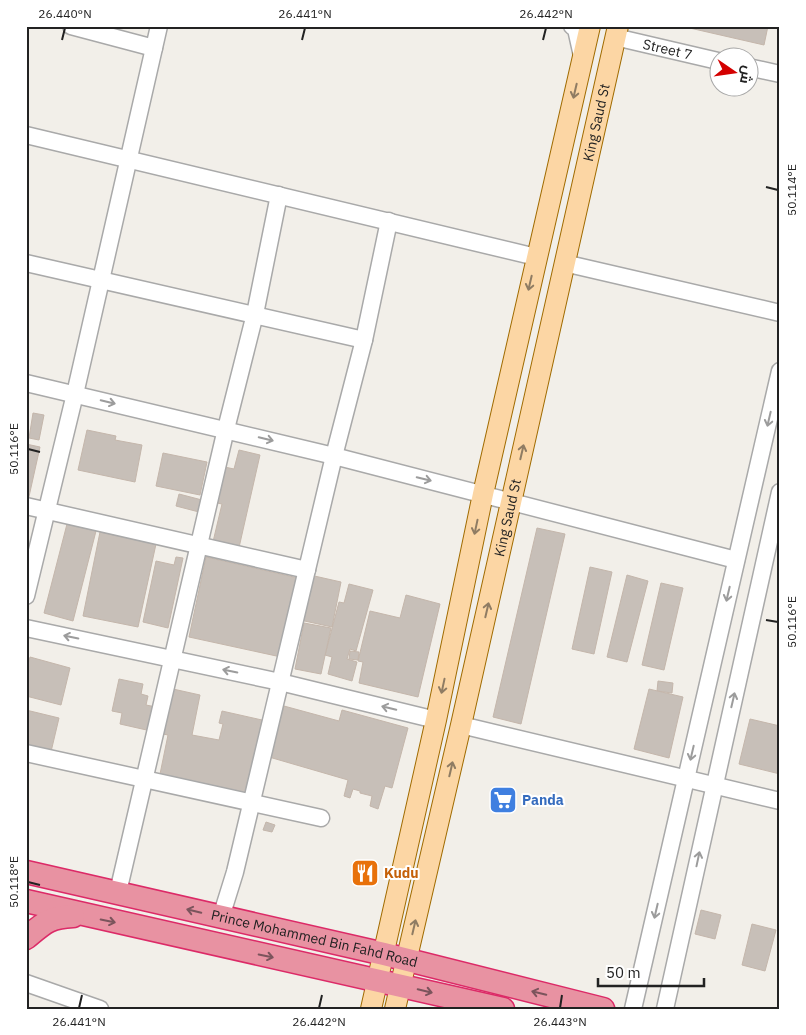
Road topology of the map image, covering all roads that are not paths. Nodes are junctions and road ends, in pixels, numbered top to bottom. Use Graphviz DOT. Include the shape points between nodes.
graph roads {
  1 [pos="71,26"];
  2 [pos="159,26"];
  3 [pos="572,26"];
  4 [pos="590,26"];
  5 [pos="616,32"];
  6 [pos="154,48"];
  7 [pos="583,58"];
  8 [pos="708,58"];
  9 [pos="758,69"];
  10 [pos="780,74"];
  11 [pos="26,135"];
  12 [pos="128,159"];
  13 [pos="279,195"];
  14 [pos="389,221"];
  15 [pos="536,257"];
  16 [pos="26,263"];
  17 [pos="564,263"];
  18 [pos="100,280"];
  19 [pos="780,313"];
  20 [pos="255,314"];
  21 [pos="364,340"];
  22 [pos="780,371"];
  23 [pos="26,383"];
  24 [pos="74,394"];
  25 [pos="226,429"];
  26 [pos="334,456"];
  27 [pos="780,492"];
  28 [pos="483,494"];
  29 [pos="511,502"];
  30 [pos="26,506"];
  31 [pos="46,511"];
  32 [pos="199,546"];
  33 [pos="772,558"];
  34 [pos="736,560"];
  35 [pos="307,570"];
  36 [pos="26,596"];
  37 [pos="26,628"];
  38 [pos="172,659"];
  39 [pos="280,682"];
  40 [pos="436,720"];
  41 [pos="461,725"];
  42 [pos="26,753"];
  43 [pos="145,779"];
  44 [pos="685,780"];
  45 [pos="714,786"];
  46 [pos="251,802"];
  47 [pos="780,802"];
  48 [pos="322,818"];
  49 [pos="26,872"];
  50 [pos="118,892"];
  51 [pos="26,901"];
  52 [pos="82,915"];
  53 [pos="221,918"];
  54 [pos="26,938"];
  55 [pos="384,954"];
  56 [pos="407,959"];
  57 [pos="378,980"];
  58 [pos="26,983"];
  59 [pos="400,985"];
  60 [pos="100,1009"];
  61 [pos="371,1009"];
  62 [pos="395,1009"];
  63 [pos="503,1009"];
  64 [pos="603,1009"];
  65 [pos="633,1009"];
  66 [pos="665,1009"];
  1 -- 6 [label="street"];
  2 -- 6 [label="street"];
  3 -- 7 [label="street" via="576,29"];
  4 -- 7 [label="main road, King Saud St"];
  5 -- 8 [label="street, Street 7"];
  5 -- 17 [label="main road, King Saud St"];
  6 -- 12 [label="street"];
  7 -- 15 [label="main road, King Saud St, one-way"];
  9 -- 10 [label="street"];
  11 -- 12 [label="street"];
  12 -- 13 [label="street"];
  12 -- 18 [label="street"];
  13 -- 14 [label="street"];
  13 -- 20 [label="street"];
  14 -- 15 [label="street"];
  14 -- 21 [label="street"];
  15 -- 28 [label="main road, King Saud St, one-way"];
  16 -- 18 [label="street"];
  17 -- 19 [label="street"];
  29 -- 17 [label="main road, King Saud St, one-way"];
  18 -- 20 [label="street"];
  18 -- 24 [label="street"];
  20 -- 21 [label="street"];
  20 -- 25 [label="street"];
  21 -- 26 [label="street"];
  22 -- 34 [label="street, one-way"];
  23 -- 24 [label="street"];
  24 -- 25 [label="street, one-way"];
  24 -- 31 [label="street"];
  25 -- 26 [label="street, one-way"];
  25 -- 32 [label="street"];
  26 -- 28 [label="street, one-way"];
  26 -- 35 [label="street"];
  27 -- 33 [label="street"];
  28 -- 29 [label="street"];
  28 -- 40 [label="main road, King Saud St, one-way"];
  29 -- 34 [label="street"];
  41 -- 29 [label="main road, King Saud St, one-way"];
  30 -- 31 [label="street"];
  31 -- 32 [label="street"];
  31 -- 36 [label="street"];
  32 -- 35 [label="street"];
  32 -- 38 [label="street"];
  45 -- 33 [label="street, one-way"];
  34 -- 44 [label="street, one-way"];
  35 -- 39 [label="street"];
  38 -- 37 [label="street, one-way"];
  39 -- 38 [label="street, one-way"];
  38 -- 43 [label="street"];
  40 -- 39 [label="street, one-way"];
  39 -- 46 [label="street"];
  40 -- 55 [label="main road, King Saud St"];
  41 -- 44 [label="street"];
  56 -- 41 [label="main road, King Saud St, one-way"];
  42 -- 43 [label="street"];
  43 -- 46 [label="street"];
  43 -- 50 [label="street"];
  44 -- 45 [label="street"];
  44 -- 65 [label="street, one-way"];
  45 -- 47 [label="street"];
  66 -- 45 [label="street, one-way"];
  46 -- 48 [label="street"];
  46 -- 53 [label="street"];
  49 -- 50 [label="highway, Prince Mohammed Bin Fahd Road"];
  53 -- 50 [label="highway, Prince Mohammed Bin Fahd Road, one-way"];
  51 -- 52 [label="highway, Prince Mohammed Bin Fahd Road"];
  52 -- 54 [label="highway" via="61,916 45,922"];
  52 -- 57 [label="highway, Prince Mohammed Bin Fahd Road, one-way"];
  53 -- 55 [label="highway, Prince Mohammed Bin Fahd Road"];
  55 -- 56 [label="highway, Prince Mohammed Bin Fahd Road"];
  55 -- 57 [label="main road, King Saud St"];
  56 -- 59 [label="main road, King Saud St"];
  64 -- 56 [label="highway, Prince Mohammed Bin Fahd Road, one-way"];
  57 -- 59 [label="highway, Prince Mohammed Bin Fahd Road"];
  57 -- 61 [label="main road, King Saud St"];
  58 -- 60 [label="street"];
  59 -- 62 [label="main road, King Saud St"];
  59 -- 63 [label="highway, Prince Mohammed Bin Fahd Road, one-way"];
}
